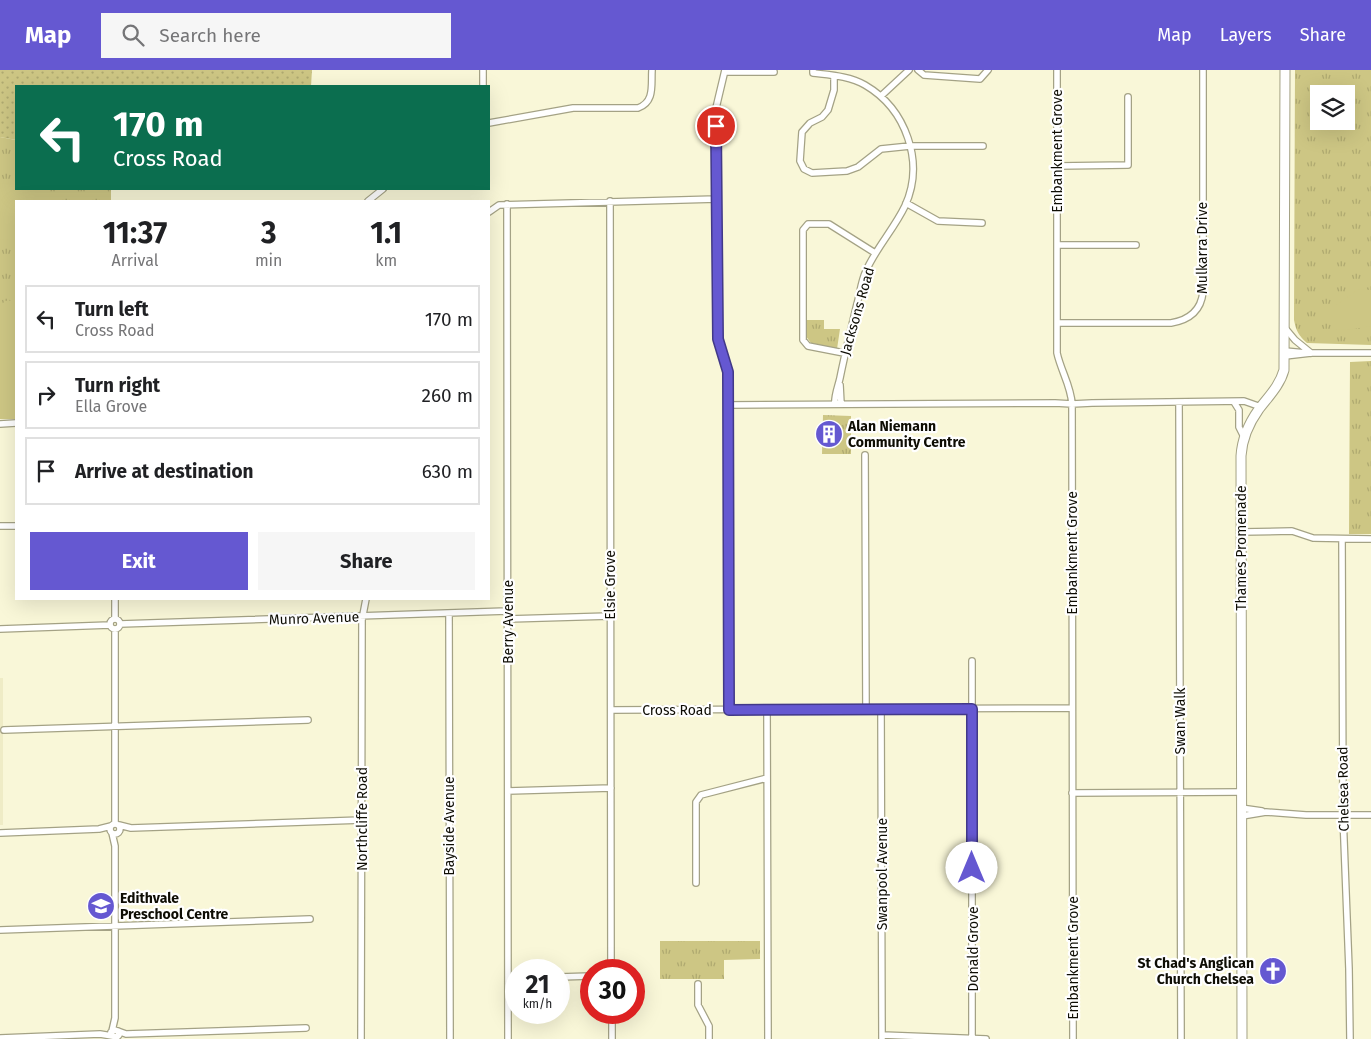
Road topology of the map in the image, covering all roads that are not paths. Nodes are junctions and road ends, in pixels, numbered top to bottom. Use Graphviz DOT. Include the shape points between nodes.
graph roads {
  1 [pos="484,70"];
  2 [pos="652,70"];
  3 [pos="909,70"];
  4 [pos="918,70"];
  5 [pos="988,70"];
  6 [pos="1057,70"];
  7 [pos="1203,70"];
  8 [pos="1285,70"];
  9 [pos="725,71"];
  10 [pos="813,71"];
  11 [pos="774,72"];
  12 [pos="834,76"];
  13 [pos="484,85"];
  14 [pos="881,96"];
  15 [pos="1128,97"];
  16 [pos="490,123"];
  17 [pos="910,146"];
  18 [pos="983,146"];
  19 [pos="1057,166"];
  20 [pos="382,190"];
  21 [pos="717,199"];
  22 [pos="369,200"];
  23 [pos="610,201"];
  24 [pos="906,203"];
  25 [pos="507,204"];
  26 [pos="490,211"];
  27 [pos="982,223"];
  28 [pos="1057,245"];
  29 [pos="1136,245"];
  30 [pos="875,252"];
  31 [pos="1057,323"];
  32 [pos="1285,328"];
  33 [pos="844,353"];
  34 [pos="1311,353"];
  35 [pos="1371,353"];
  36 [pos="1285,354"];
  37 [pos="1234,402"];
  38 [pos="1072,403"];
  39 [pos="1179,403"];
  40 [pos="838,404"];
  41 [pos="728,405"];
  42 [pos="1259,409"];
  43 [pos="15,423"];
  44 [pos="0,424"];
  45 [pos="1244,437"];
  46 [pos="865,455"];
  47 [pos="0,526"];
  48 [pos="15,526"];
  49 [pos="1241,532"];
  50 [pos="1342,539"];
  51 [pos="1371,539"];
  52 [pos="115,600"];
  53 [pos="366,600"];
  54 [pos="507,611"];
  55 [pos="449,614"];
  56 [pos="362,616"];
  57 [pos="610,616"];
  58 [pos="115,619"];
  59 [pos="508,619"];
  60 [pos="120,624"];
  61 [pos="112,627"];
  62 [pos="0,629"];
  63 [pos="972,661"];
  64 [pos="1072,708"];
  65 [pos="866,709"];
  66 [pos="972,709"];
  67 [pos="611,710"];
  68 [pos="729,710"];
  69 [pos="767,710"];
  70 [pos="881,710"];
  71 [pos="308,720"];
  72 [pos="115,727"];
  73 [pos="4,730"];
  74 [pos="767,778"];
  75 [pos="611,788"];
  76 [pos="508,791"];
  77 [pos="1241,792"];
  78 [pos="1072,793"];
  79 [pos="1180,793"];
  80 [pos="1242,812"];
  81 [pos="1343,815"];
  82 [pos="1371,815"];
  83 [pos="362,820"];
  84 [pos="115,829"];
  85 [pos="0,833"];
  86 [pos="696,883"];
  87 [pos="310,919"];
  88 [pos="115,926"];
  89 [pos="0,930"];
  90 [pos="508,959"];
  91 [pos="612,959"];
  92 [pos="698,984"];
  93 [pos="508,1024"];
  94 [pos="612,1024"];
  95 [pos="306,1028"];
  96 [pos="115,1035"];
  97 [pos="882,1037"];
  98 [pos="0,1038"];
  99 [pos="972,1038"];
  100 [pos="362,1039"];
  101 [pos="450,1039"];
  102 [pos="508,1039"];
  103 [pos="612,1039"];
  104 [pos="709,1039"];
  105 [pos="768,1039"];
  106 [pos="986,1039"];
  107 [pos="1073,1039"];
  108 [pos="1181,1039"];
  109 [pos="1242,1039"];
  110 [pos="1350,1039"];
  1 -- 13 [label="street"];
  2 -- 16 [label="street" via="650,100 638,108 573,108"];
  3 -- 14 [label="street"];
  4 -- 5 [label="street" via="924,75 980,78"];
  6 -- 19 [label="street, Embankment Grove"];
  7 -- 31 [label="street, Mulkarra Drive" via="1203,292 1198,308 1182,321 1170,324"];
  8 -- 32 [label="main road, Thames Promenade"];
  9 -- 11 [label="street"];
  9 -- 21 [label="street" via="716,108"];
  10 -- 12 [label="street, Jacksons Road"];
  12 -- 14 [label="street, Jacksons Road" via="863,84"];
  12 -- 17 [label="street" via="828,110 802,132 800,161 804,169 812,173 847,172 881,149"];
  14 -- 17 [label="street, Jacksons Road" via="898,115"];
  15 -- 19 [label="street" via="1128,165"];
  17 -- 18 [label="street"];
  17 -- 24 [label="street, Jacksons Road" via="914,162"];
  19 -- 28 [label="street, Embankment Grove"];
  20 -- 22 [label="street"];
  21 -- 23 [label="street"];
  21 -- 41 [label="street" via="718,339 728,372"];
  23 -- 25 [label="street"];
  23 -- 57 [label="street, Elsie Grove"];
  24 -- 27 [label="street" via="938,221"];
  24 -- 30 [label="street, Jacksons Road"];
  25 -- 26 [label="street" via="496,205"];
  25 -- 54 [label="street, Berry Avenue"];
  28 -- 29 [label="street"];
  28 -- 31 [label="street, Embankment Grove"];
  30 -- 33 [label="street, Jacksons Road" via="865,273"];
  30 -- 33 [label="street" via="829,224 808,224 802,230 803,340 808,346"];
  31 -- 38 [label="street, Embankment Grove" via="1057,353"];
  32 -- 34 [label="street"];
  32 -- 36 [label="main road, Thames Promenade"];
  33 -- 40 [label="street, Jacksons Road"];
  34 -- 35 [label="street"];
  34 -- 36 [label="street"];
  36 -- 42 [label="main road, Thames Promenade" via="1281,380"];
  37 -- 39 [label="street"];
  37 -- 42 [label="street" via="1248,401"];
  37 -- 45 [label="street"];
  38 -- 39 [label="street"];
  38 -- 40 [label="street"];
  38 -- 64 [label="street, Embankment Grove"];
  39 -- 79 [label="street, Swan Walk"];
  40 -- 41 [label="street"];
  41 -- 68 [label="street"];
  42 -- 45 [label="main road, Thames Promenade"];
  43 -- 44 [label="street"];
  45 -- 49 [label="main road, Thames Promenade" via="1240,459"];
  46 -- 65 [label="street"];
  47 -- 48 [label="street"];
  49 -- 50 [label="street" via="1292,531 1313,538"];
  49 -- 77 [label="main road, Thames Promenade"];
  50 -- 51 [label="street"];
  50 -- 81 [label="street, Chelsea Road"];
  52 -- 58 [label="street"];
  53 -- 56 [label="street, Northcliffe Road"];
  54 -- 55 [label="street, Munro Avenue"];
  54 -- 59 [label="street, Berry Avenue"];
  55 -- 56 [label="street, Munro Avenue"];
  55 -- 101 [label="street, Bayside Avenue"];
  56 -- 60 [label="street, Munro Avenue"];
  56 -- 83 [label="street, Northcliffe Road"];
  57 -- 59 [label="street"];
  57 -- 67 [label="street, Elsie Grove"];
  58 -- 60 [label="street"];
  58 -- 61 [label="street" via="111,621"];
  59 -- 76 [label="street, Berry Avenue"];
  60 -- 61 [label="street" via="118,628"];
  61 -- 62 [label="street"];
  61 -- 72 [label="street"];
  63 -- 66 [label="street, Donald Grove"];
  64 -- 66 [label="street, Cross Road"];
  64 -- 78 [label="street, Embankment Grove"];
  65 -- 69 [label="street, Cross Road"];
  65 -- 70 [label="street, Cross Road"];
  66 -- 70 [label="street, Cross Road"];
  66 -- 99 [label="street, Donald Grove"];
  67 -- 68 [label="street, Cross Road"];
  67 -- 75 [label="street, Elsie Grove"];
  68 -- 69 [label="street, Cross Road"];
  69 -- 74 [label="street"];
  70 -- 97 [label="street, Swanpool Avenue"];
  71 -- 72 [label="street"];
  72 -- 73 [label="street"];
  72 -- 84 [label="street"];
  74 -- 86 [label="street" via="702,795 696,802"];
  74 -- 105 [label="street"];
  75 -- 76 [label="street"];
  75 -- 91 [label="street, Elsie Grove"];
  76 -- 90 [label="street, Berry Avenue"];
  77 -- 79 [label="street"];
  77 -- 80 [label="main road, Thames Promenade"];
  78 -- 79 [label="street"];
  78 -- 107 [label="street, Embankment Grove"];
  79 -- 108 [label="street, Swan Walk"];
  80 -- 81 [label="street"];
  80 -- 109 [label="main road, Thames Promenade"];
  81 -- 82 [label="street"];
  81 -- 110 [label="street, Chelsea Road"];
  83 -- 84 [label="street"];
  83 -- 100 [label="street, Northcliffe Road"];
  84 -- 85 [label="street"];
  84 -- 88 [label="street"];
  87 -- 88 [label="street"];
  88 -- 89 [label="street"];
  88 -- 96 [label="street"];
  92 -- 104 [label="street" via="698,1005 709,1026"];
  93 -- 102 [label="street, Berry Avenue"];
  94 -- 103 [label="street"];
  95 -- 96 [label="street"];
  96 -- 98 [label="street"];
  97 -- 99 [label="street"];
  99 -- 106 [label="street"];
}
